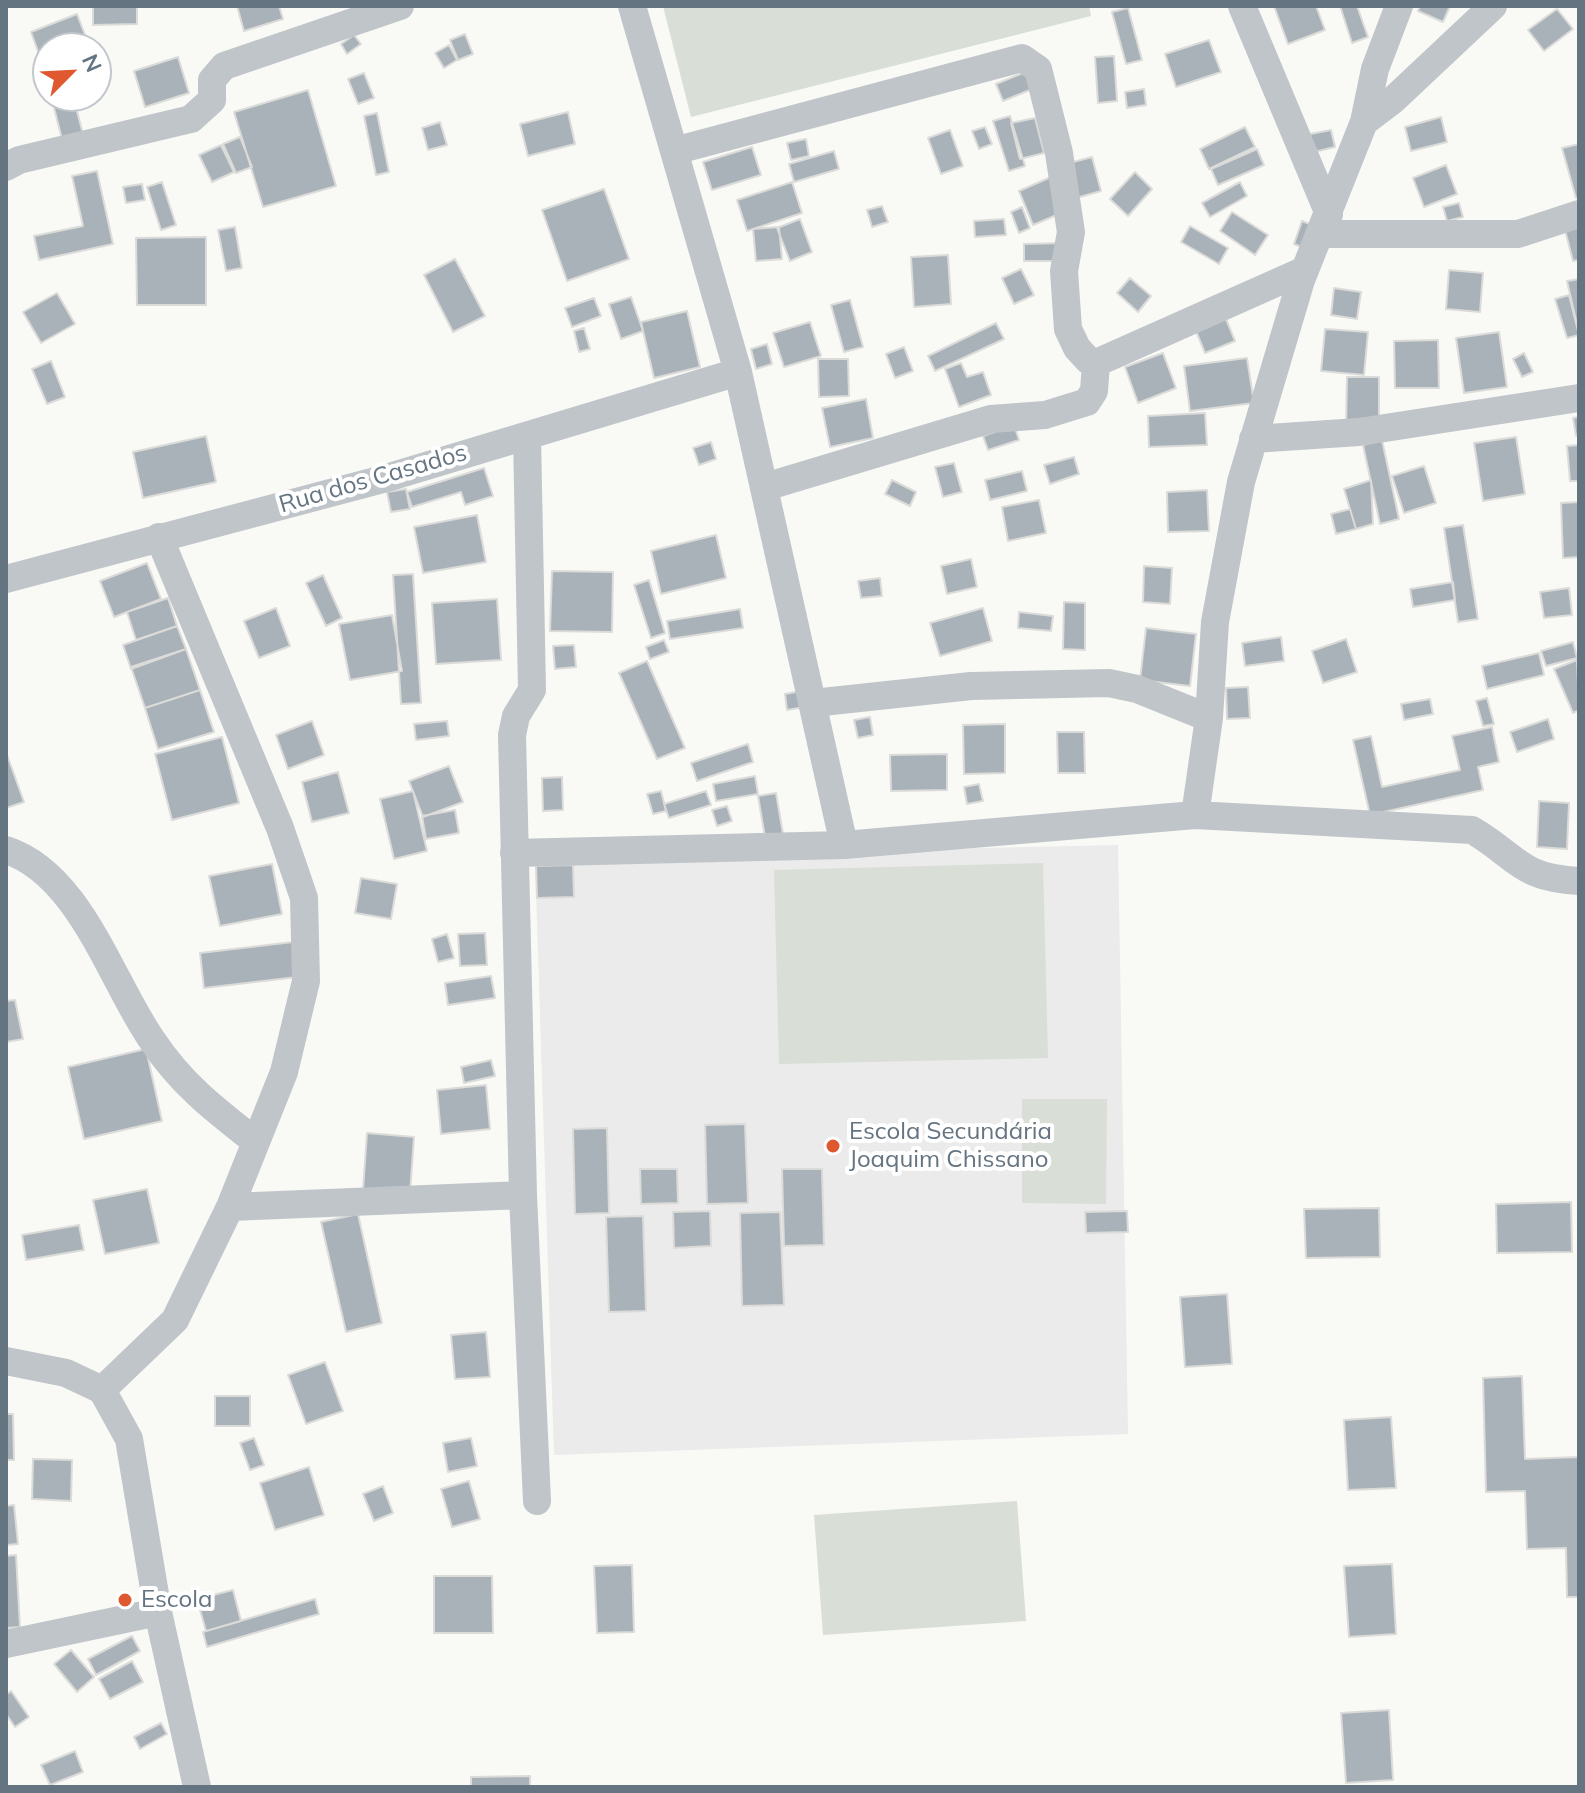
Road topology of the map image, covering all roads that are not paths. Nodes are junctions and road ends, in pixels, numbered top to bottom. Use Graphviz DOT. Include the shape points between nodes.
graph roads {
  1 [pos="400,6"];
  2 [pos="632,6"];
  3 [pos="1242,6"];
  4 [pos="1399,6"];
  5 [pos="1493,6"];
  6 [pos="1364,122"];
  7 [pos="674,151"];
  8 [pos="6,167"];
  9 [pos="1579,214"];
  10 [pos="1324,224"];
  11 [pos="1305,270"];
  12 [pos="1096,363"];
  13 [pos="738,372"];
  14 [pos="1579,398"];
  15 [pos="527,436"];
  16 [pos="1253,439"];
  17 [pos="765,487"];
  18 [pos="159,537"];
  19 [pos="6,579"];
  20 [pos="813,703"];
  21 [pos="1209,718"];
  22 [pos="1195,815"];
  23 [pos="844,845"];
  24 [pos="6,850"];
  25 [pos="514,853"];
  26 [pos="1579,881"];
  27 [pos="256,1142"];
  28 [pos="523,1195"];
  29 [pos="230,1207"];
  30 [pos="6,1361"];
  31 [pos="102,1390"];
  32 [pos="537,1501"];
  33 [pos="158,1612"];
  34 [pos="6,1644"];
  35 [pos="197,1787"];
  1 -- 8 [label="street" via="224,66 212,80 212,100 191,119"];
  2 -- 7 [label="street"];
  3 -- 10 [label="street"];
  4 -- 6 [label="street" via="1375,69"];
  5 -- 6 [label="street"];
  6 -- 10 [label="street"];
  7 -- 12 [label="street" via="1022,58 1029,61 1038,69 1059,153 1071,232 1064,271 1068,329 1077,348"];
  7 -- 13 [label="street"];
  9 -- 10 [label="street" via="1518,234"];
  10 -- 11 [label="street"];
  11 -- 12 [label="street"];
  11 -- 16 [label="street"];
  12 -- 17 [label="street" via="1094,391 1087,402 1045,415 991,419"];
  13 -- 15 [label="street, Rua dos Casados"];
  13 -- 17 [label="street"];
  14 -- 16 [label="street" via="1359,432"];
  15 -- 18 [label="street, Rua dos Casados"];
  15 -- 25 [label="street" via="532,690 516,716 512,735"];
  16 -- 21 [label="street" via="1215,622"];
  17 -- 20 [label="street"];
  18 -- 19 [label="street, Rua dos Casados"];
  18 -- 27 [label="street" via="304,898 306,981 284,1072"];
  20 -- 21 [label="street" via="971,686 1109,683"];
  20 -- 23 [label="street"];
  21 -- 22 [label="street"];
  22 -- 23 [label="street"];
  22 -- 26 [label="street" via="1472,830 1527,872"];
  23 -- 25 [label="street"];
  24 -- 27 [label="street" via="25,856 66,894 151,1039 190,1090"];
  25 -- 28 [label="street"];
  27 -- 29 [label="street"];
  28 -- 29 [label="street"];
  28 -- 32 [label="street"];
  29 -- 31 [label="street" via="175,1320"];
  30 -- 31 [label="street" via="66,1373"];
  31 -- 33 [label="street" via="129,1439"];
  33 -- 34 [label="street"];
  33 -- 35 [label="street"];
}
